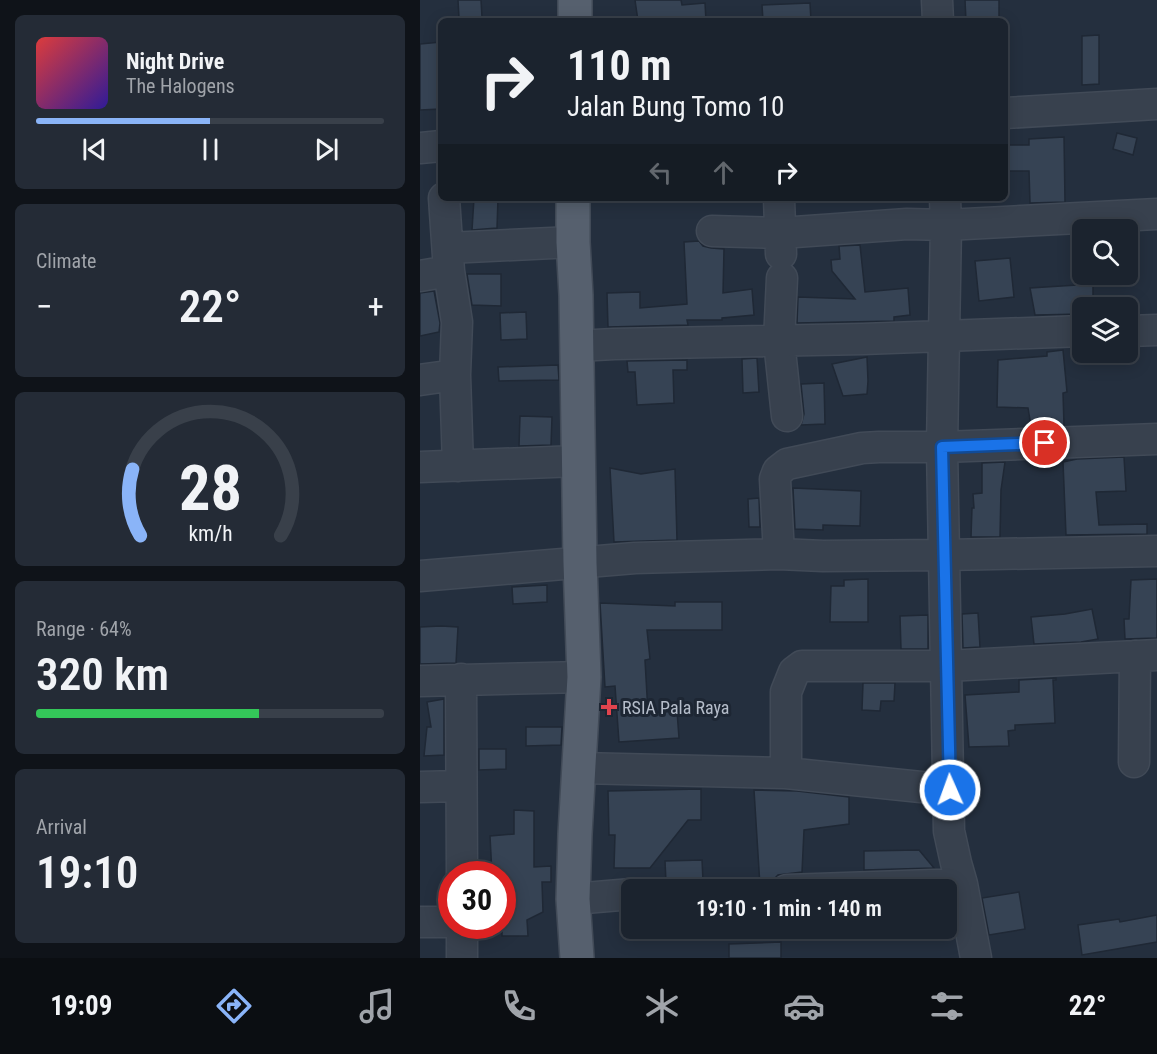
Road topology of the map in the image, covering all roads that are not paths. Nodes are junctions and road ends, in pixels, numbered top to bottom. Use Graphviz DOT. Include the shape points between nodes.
graph roads {
  1 [pos="575,0"];
  2 [pos="938,0"];
  3 [pos="575,18"];
  4 [pos="938,18"];
  5 [pos="1157,104"];
  6 [pos="1008,113"];
  7 [pos="444,201"];
  8 [pos="573,201"];
  9 [pos="779,201"];
  10 [pos="946,211"];
  11 [pos="1157,214"];
  12 [pos="712,231"];
  13 [pos="573,242"];
  14 [pos="781,255"];
  15 [pos="448,259"];
  16 [pos="420,276"];
  17 [pos="1157,330"];
  18 [pos="1072,331"];
  19 [pos="1138,331"];
  20 [pos="944,336"];
  21 [pos="779,341"];
  22 [pos="577,346"];
  23 [pos="455,375"];
  24 [pos="420,380"];
  25 [pos="787,416"];
  26 [pos="1157,439"];
  27 [pos="942,447"];
  28 [pos="578,461"];
  29 [pos="458,466"];
  30 [pos="420,468"];
  31 [pos="1157,551"];
  32 [pos="779,554"];
  33 [pos="944,555"];
  34 [pos="580,562"];
  35 [pos="420,576"];
  36 [pos="1146,656"];
  37 [pos="947,666"];
  38 [pos="584,677"];
  39 [pos="461,679"];
  40 [pos="420,681"];
  41 [pos="1134,762"];
  42 [pos="580,768"];
  43 [pos="786,773"];
  44 [pos="461,786"];
  45 [pos="420,787"];
  46 [pos="950,790"];
  47 [pos="462,861"];
  48 [pos="957,884"];
  49 [pos="962,884"];
  50 [pos="621,895"];
  51 [pos="573,899"];
  52 [pos="420,922"];
  53 [pos="438,922"];
  54 [pos="462,939"];
  55 [pos="462,958"];
  56 [pos="577,958"];
  57 [pos="976,958"];
  1 -- 3 [label="main road"];
  2 -- 4 [label="street"];
  5 -- 6 [label="street"];
  7 -- 15 [label="street"];
  8 -- 13 [label="main road"];
  9 -- 14 [label="street"];
  10 -- 11 [label="street"];
  10 -- 14 [label="street"];
  10 -- 20 [label="street"];
  12 -- 14 [label="street"];
  13 -- 15 [label="street"];
  13 -- 22 [label="main road"];
  14 -- 21 [label="street"];
  15 -- 16 [label="street"];
  15 -- 23 [label="street" via="457,322"];
  17 -- 19 [label="street"];
  18 -- 20 [label="street"];
  20 -- 21 [label="street"];
  20 -- 27 [label="street"];
  21 -- 22 [label="street"];
  21 -- 25 [label="street"];
  22 -- 28 [label="main road"];
  23 -- 24 [label="street"];
  23 -- 29 [label="street"];
  26 -- 27 [label="street"];
  27 -- 32 [label="street" via="862,448 782,467 775,479"];
  27 -- 33 [label="street"];
  28 -- 29 [label="street"];
  28 -- 34 [label="main road"];
  29 -- 30 [label="street"];
  31 -- 33 [label="street"];
  32 -- 33 [label="street"];
  32 -- 34 [label="street"];
  33 -- 37 [label="street"];
  34 -- 35 [label="street"];
  34 -- 38 [label="main road"];
  36 -- 37 [label="street"];
  36 -- 41 [label="street"];
  37 -- 43 [label="street" via="802,666 794,672 786,692"];
  37 -- 46 [label="street"];
  38 -- 39 [label="street"];
  38 -- 42 [label="main road"];
  39 -- 40 [label="street"];
  39 -- 44 [label="street"];
  42 -- 43 [label="street"];
  42 -- 51 [label="main road"];
  43 -- 46 [label="street"];
  44 -- 45 [label="street"];
  44 -- 47 [label="street"];
  46 -- 49 [label="street" via="949,831"];
  48 -- 49 [label="street"];
  49 -- 57 [label="street"];
  50 -- 51 [label="street"];
  51 -- 56 [label="main road"];
  52 -- 53 [label="street"];
  54 -- 55 [label="street"];
}
